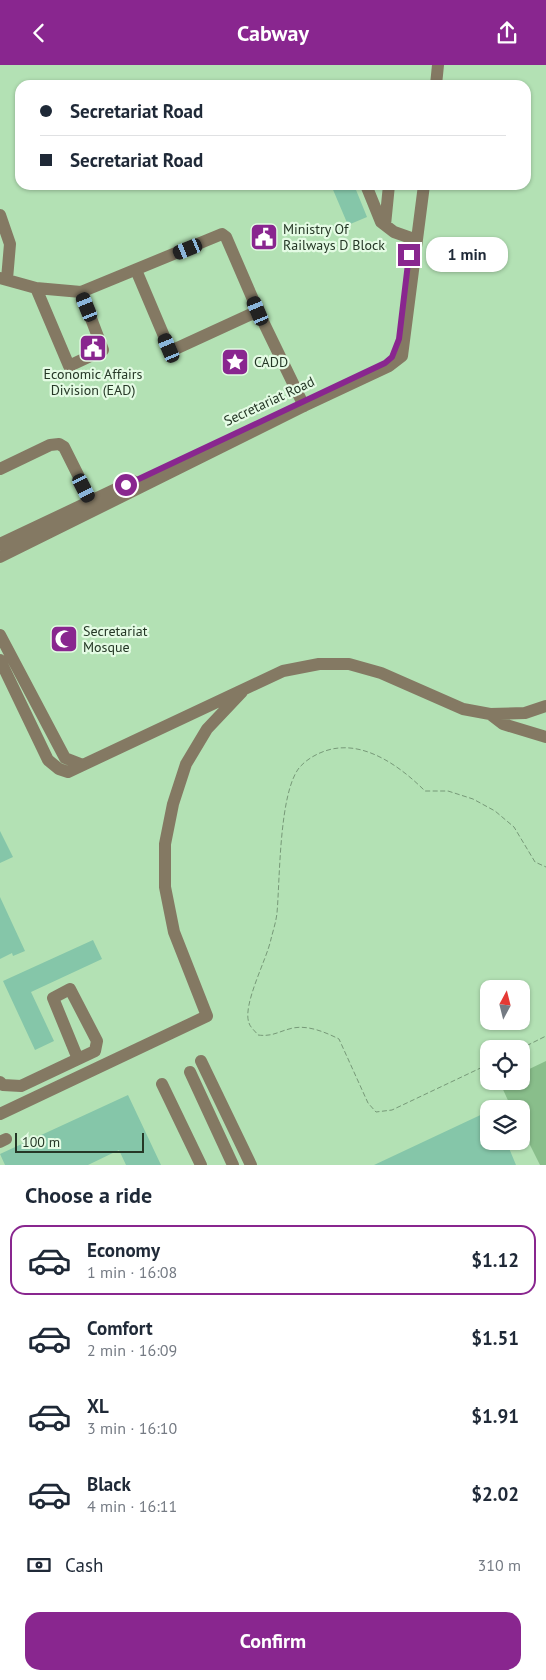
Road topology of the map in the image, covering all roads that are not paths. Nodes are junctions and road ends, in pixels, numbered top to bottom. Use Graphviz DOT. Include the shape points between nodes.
graph roads {
  1 [pos="431,65"];
  2 [pos="438,65"];
  3 [pos="430,80"];
  4 [pos="436,80"];
  5 [pos="368,190"];
  6 [pos="388,190"];
  7 [pos="416,190"];
  8 [pos="423,190"];
  9 [pos="0,215"];
  10 [pos="385,225"];
  11 [pos="411,238"];
  12 [pos="136,270"];
  13 [pos="3,278"];
  14 [pos="36,288"];
  15 [pos="81,292"];
  16 [pos="258,311"];
  17 [pos="302,404"];
  18 [pos="0,469"];
  19 [pos="91,501"];
  20 [pos="0,544"];
  21 [pos="0,557"];
  22 [pos="0,635"];
  23 [pos="0,661"];
  24 [pos="247,687"];
  25 [pos="546,707"];
  26 [pos="490,715"];
  27 [pos="546,737"];
  28 [pos="83,765"];
  29 [pos="78,1059"];
  30 [pos="201,1061"];
  31 [pos="190,1072"];
  32 [pos="0,1082"];
  33 [pos="162,1084"];
  34 [pos="0,1114"];
  35 [pos="201,1165"];
  36 [pos="234,1165"];
  37 [pos="251,1165"];
  1 -- 3 [label="street"];
  2 -- 4 [label="street"];
  5 -- 10 [label="street"];
  6 -- 10 [label="street"];
  7 -- 11 [label="street, Secretariat Road"];
  8 -- 17 [label="street, Secretariat Road" via="402,355 389,366"];
  9 -- 13 [label="street" via="10,244"];
  10 -- 11 [label="street"];
  11 -- 17 [label="street, Secretariat Road" via="399,339 392,357"];
  12 -- 15 [label="street"];
  12 -- 16 [label="street" via="222,235 226,237"];
  12 -- 16 [label="street" via="169,348 173,350"];
  13 -- 14 [label="street"];
  14 -- 15 [label="street"];
  14 -- 15 [label="street" via="69,366 104,350"];
  16 -- 17 [label="street"];
  17 -- 19 [label="street, Secretariat Road"];
  17 -- 21 [label="street, Secretariat Road"];
  18 -- 19 [label="street" via="50,445 59,444 64,447"];
  19 -- 20 [label="street, Secretariat Road"];
  22 -- 28 [label="street" via="65,758"];
  23 -- 28 [label="street" via="48,761 68,772"];
  24 -- 26 [label="street" via="283,671 319,664 349,664 381,673 464,709"];
  24 -- 28 [label="street"];
  24 -- 34 [label="street" via="207,729 186,764 165,844 165,887 174,932 207,1016"];
  25 -- 26 [label="street" via="525,713"];
  26 -- 27 [label="street" via="503,724"];
  29 -- 29 [label="street" via="95,1051 96,1041 70,989 53,998"];
  29 -- 32 [label="street" via="21,1086"];
  30 -- 37 [label="street"];
  31 -- 36 [label="street"];
  33 -- 35 [label="street"];
}
